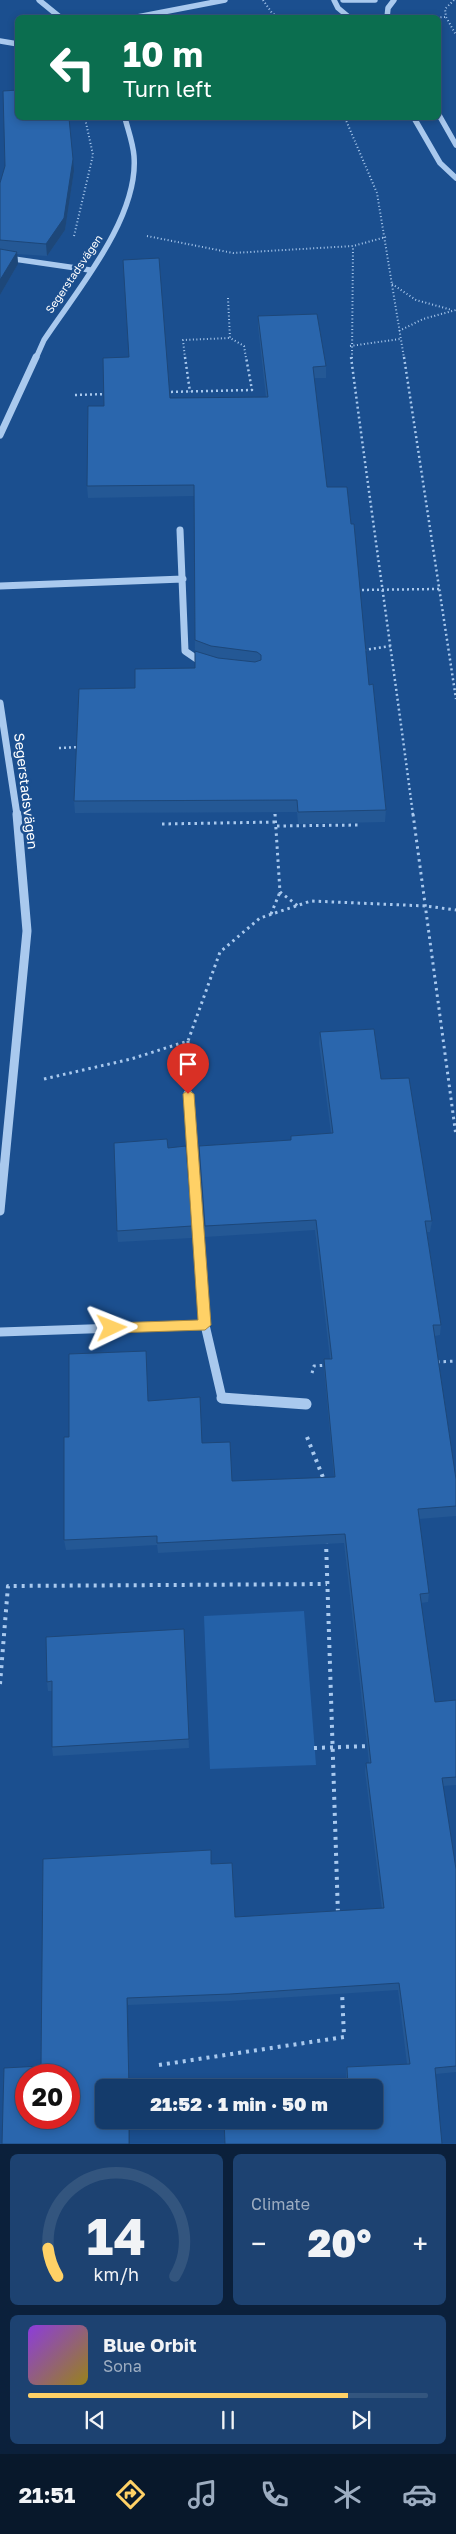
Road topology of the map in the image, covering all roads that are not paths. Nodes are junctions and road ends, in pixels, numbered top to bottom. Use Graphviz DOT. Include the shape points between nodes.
graph roads {
  1 [pos="39,0"];
  2 [pos="225,0"];
  3 [pos="334,0"];
  4 [pos="343,0"];
  5 [pos="374,0"];
  6 [pos="394,0"];
  7 [pos="57,15"];
  8 [pos="148,15"];
  9 [pos="346,15"];
  10 [pos="388,15"];
  11 [pos="0,40"];
  12 [pos="15,43"];
  13 [pos="441,119"];
  14 [pos="125,120"];
  15 [pos="415,120"];
  16 [pos="456,145"];
  17 [pos="456,178"];
  18 [pos="0,257"];
  19 [pos="90,270"];
  20 [pos="0,435"];
  21 [pos="180,530"];
  22 [pos="182,579"];
  23 [pos="0,586"];
  24 [pos="211,665"];
  25 [pos="0,704"];
  26 [pos="188,1094"];
  27 [pos="0,1211"];
  28 [pos="205,1325"];
  29 [pos="0,1332"];
  30 [pos="306,1404"];
  1 -- 7 [label="street"];
  2 -- 8 [label="street"];
  3 -- 9 [label="street"];
  4 -- 5 [label="street"];
  6 -- 10 [label="street" via="388,8"];
  11 -- 12 [label="street"];
  13 -- 16 [label="street"];
  14 -- 19 [label="street, Segerstadsvägen" via="134,156 130,189 118,229"];
  15 -- 17 [label="street" via="440,163"];
  18 -- 19 [label="street"];
  19 -- 20 [label="street, Segerstadsvägen" via="44,340"];
  21 -- 22 [label="street"];
  22 -- 23 [label="street"];
  22 -- 24 [label="street" via="185,651 192,658"];
  25 -- 27 [label="street, Segerstadsvägen" via="16,804 27,931"];
  26 -- 28 [label="street"];
  28 -- 29 [label="street"];
  28 -- 30 [label="street" via="222,1398"];
}
